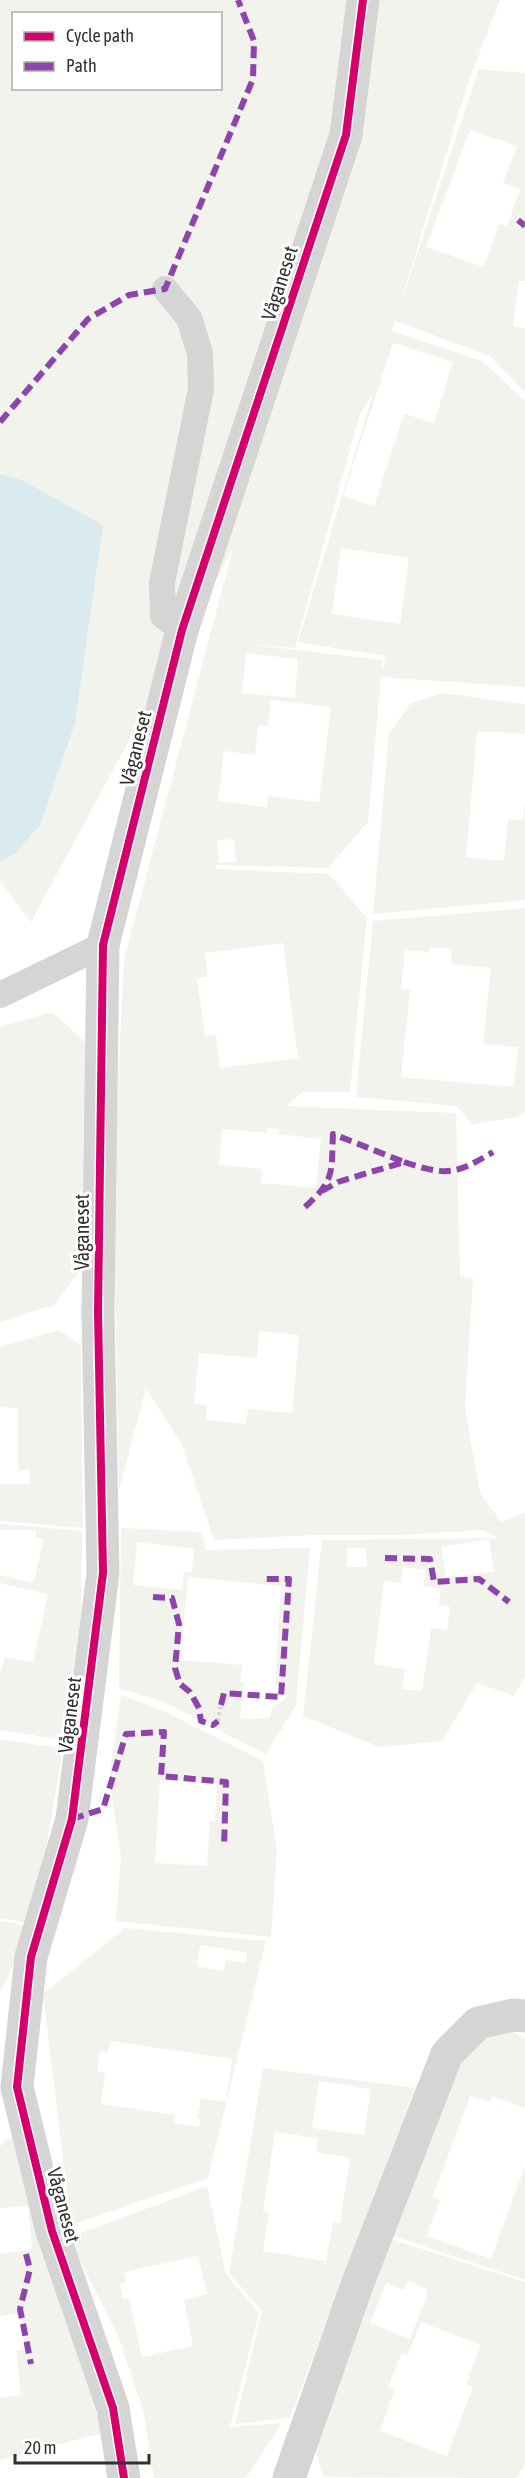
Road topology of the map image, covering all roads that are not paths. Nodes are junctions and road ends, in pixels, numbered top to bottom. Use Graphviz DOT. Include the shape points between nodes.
graph roads {
  1 [pos="363,0"];
  2 [pos="165,289"];
  3 [pos="182,630"];
  4 [pos="103,945"];
  5 [pos="0,995"];
  6 [pos="525,2016"];
  7 [pos="124,2478"];
  8 [pos="289,2478"];
  1 -- 3 [label="street, Våganeset" via="346,135"];
  2 -- 3 [label="lane" via="189,318 200,353 201,389 162,583 163,616"];
  3 -- 4 [label="street, Våganeset"];
  4 -- 5 [label="lane"];
  4 -- 7 [label="street, Våganeset" via="98,1300 103,1573 72,1819 31,1957 17,2087 52,2230 112,2408"];
  6 -- 8 [label="street" via="478,2023 447,2054 357,2285"];
}
